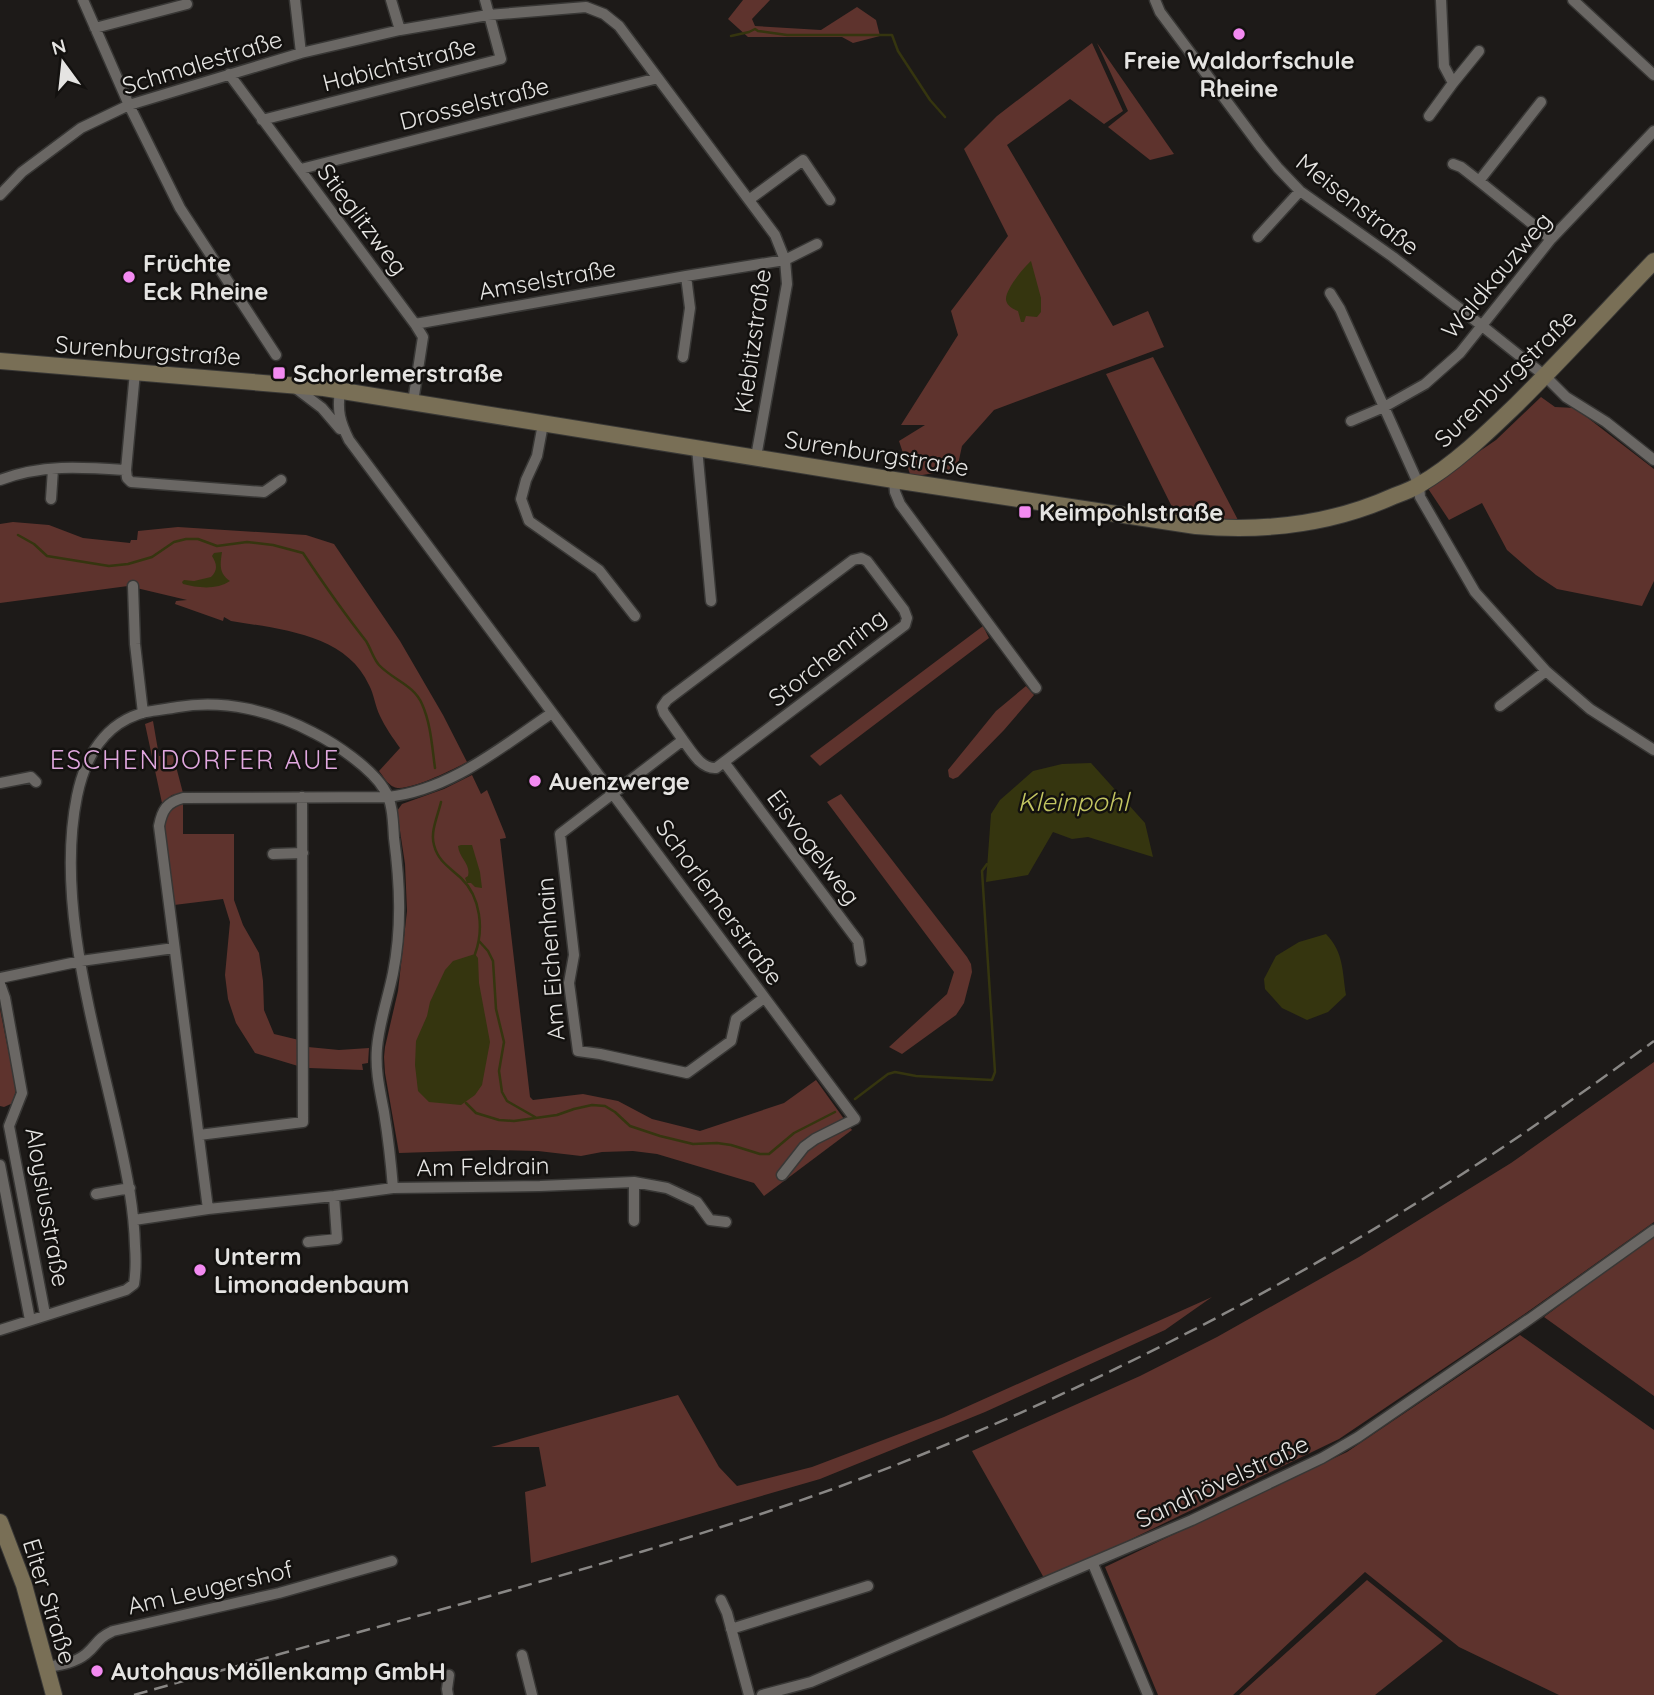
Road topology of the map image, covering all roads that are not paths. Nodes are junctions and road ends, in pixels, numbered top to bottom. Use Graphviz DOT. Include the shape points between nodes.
graph roads {
  1 [pos="83,0"];
  2 [pos="295,0"];
  3 [pos="391,0"];
  4 [pos="485,0"];
  5 [pos="1155,0"];
  6 [pos="1441,0"];
  7 [pos="1573,0"];
  8 [pos="587,3"];
  9 [pos="187,4"];
  10 [pos="488,15"];
  11 [pos="95,28"];
  12 [pos="400,30"];
  13 [pos="1479,51"];
  14 [pos="300,53"];
  15 [pos="229,74"];
  16 [pos="1654,75"];
  17 [pos="658,78"];
  18 [pos="1453,83"];
  19 [pos="1541,102"];
  20 [pos="129,105"];
  21 [pos="1429,116"];
  22 [pos="262,120"];
  23 [pos="1654,131"];
  24 [pos="1453,164"];
  25 [pos="301,169"];
  26 [pos="1479,181"];
  27 [pos="1300,191"];
  28 [pos="0,195"];
  29 [pos="750,199"];
  30 [pos="830,200"];
  31 [pos="1258,237"];
  32 [pos="1551,239"];
  33 [pos="817,244"];
  34 [pos="785,260"];
  35 [pos="1654,261"];
  36 [pos="686,276"];
  37 [pos="1330,293"];
  38 [pos="415,324"];
  39 [pos="1481,326"];
  40 [pos="276,355"];
  41 [pos="683,357"];
  42 [pos="0,361"];
  43 [pos="135,372"];
  44 [pos="1545,376"];
  45 [pos="291,384"];
  46 [pos="340,390"];
  47 [pos="413,402"];
  48 [pos="1384,407"];
  49 [pos="1351,421"];
  50 [pos="543,424"];
  51 [pos="349,440"];
  52 [pos="697,448"];
  53 [pos="756,457"];
  54 [pos="1654,460"];
  55 [pos="53,469"];
  56 [pos="126,470"];
  57 [pos="0,480"];
  58 [pos="281,480"];
  59 [pos="894,480"];
  60 [pos="1419,485"];
  61 [pos="51,499"];
  62 [pos="133,586"];
  63 [pos="711,601"];
  64 [pos="635,616"];
  65 [pos="1546,671"];
  66 [pos="1036,688"];
  67 [pos="1500,706"];
  68 [pos="143,713"];
  69 [pos="552,713"];
  70 [pos="684,740"];
  71 [pos="1654,750"];
  72 [pos="724,762"];
  73 [pos="36,782"];
  74 [pos="0,783"];
  75 [pos="614,793"];
  76 [pos="302,797"];
  77 [pos="388,797"];
  78 [pos="303,853"];
  79 [pos="273,854"];
  80 [pos="174,948"];
  81 [pos="81,961"];
  82 [pos="861,961"];
  83 [pos="0,978"];
  84 [pos="0,984"];
  85 [pos="764,998"];
  86 [pos="199,1135"];
  87 [pos="0,1165"];
  88 [pos="782,1175"];
  89 [pos="634,1182"];
  90 [pos="130,1188"];
  91 [pos="393,1188"];
  92 [pos="96,1194"];
  93 [pos="334,1196"];
  94 [pos="208,1209"];
  95 [pos="134,1220"];
  96 [pos="634,1221"];
  97 [pos="726,1222"];
  98 [pos="1654,1230"];
  99 [pos="308,1242"];
  100 [pos="45,1314"];
  101 [pos="30,1320"];
  102 [pos="0,1330"];
  103 [pos="0,1522"];
  104 [pos="391,1561"];
  105 [pos="1093,1563"];
  106 [pos="868,1586"];
  107 [pos="720,1600"];
  108 [pos="732,1629"];
  109 [pos="522,1655"];
  110 [pos="47,1667"];
  111 [pos="449,1675"];
  112 [pos="54,1695"];
  113 [pos="448,1695"];
  114 [pos="532,1695"];
  115 [pos="748,1695"];
  116 [pos="765,1695"];
  117 [pos="1148,1695"];
  1 -- 11 [label="street"];
  2 -- 14 [label="street"];
  3 -- 12 [label="street"];
  4 -- 10 [label="street"];
  5 -- 27 [label="street, Meisenstraße" via="1260,146"];
  6 -- 18 [label="street" via="1444,66"];
  7 -- 16 [label="street"];
  8 -- 10 [label="street, Schmalestraße"];
  8 -- 17 [label="street, Schmalestraße" via="619,26"];
  9 -- 11 [label="street"];
  10 -- 12 [label="street, Schmalestraße"];
  10 -- 22 [label="street, Habichtstraße" via="501,59"];
  11 -- 20 [label="street"];
  12 -- 14 [label="street, Schmalestraße"];
  13 -- 18 [label="street"];
  14 -- 15 [label="street, Schmalestraße"];
  15 -- 20 [label="street, Schmalestraße"];
  15 -- 22 [label="street, Stieglitzweg"];
  17 -- 25 [label="street, Drosselstraße"];
  17 -- 29 [label="street, Kiebitzstraße"];
  18 -- 21 [label="street"];
  19 -- 26 [label="street"];
  20 -- 28 [label="street, Schmalestraße" via="80,128 22,172"];
  20 -- 40 [label="street" via="180,208"];
  22 -- 25 [label="street, Stieglitzweg"];
  23 -- 32 [label="street, Waldkauzweg"];
  24 -- 26 [label="street"];
  25 -- 38 [label="street, Stieglitzweg"];
  26 -- 32 [label="street"];
  27 -- 31 [label="street"];
  27 -- 39 [label="street, Meisenstraße"];
  29 -- 30 [label="street" via="803,160"];
  29 -- 34 [label="street, Kiebitzstraße" via="775,235"];
  32 -- 39 [label="street, Waldkauzweg"];
  33 -- 34 [label="street, Amselstraße"];
  34 -- 36 [label="street, Amselstraße"];
  34 -- 53 [label="street, Kiebitzstraße" via="786,284"];
  35 -- 44 [label="street, Surenburgstraße"];
  36 -- 38 [label="street, Amselstraße"];
  36 -- 41 [label="street" via="690,308"];
  37 -- 48 [label="street"];
  38 -- 47 [label="street, Stieglitzweg" via="423,337"];
  39 -- 44 [label="street, Meisenstraße"];
  39 -- 48 [label="street, Waldkauzweg" via="1460,353 1425,384"];
  42 -- 43 [label="street, Surenburgstraße"];
  43 -- 45 [label="street, Surenburgstraße"];
  43 -- 56 [label="street"];
  44 -- 54 [label="street, Meisenstraße" via="1566,397"];
  44 -- 60 [label="street, Surenburgstraße" via="1484,436"];
  45 -- 46 [label="street, Surenburgstraße"];
  45 -- 51 [label="street, Schorlemerstraße" via="322,408"];
  46 -- 47 [label="street, Surenburgstraße"];
  46 -- 51 [label="street, Schorlemerstraße" via="338,408"];
  47 -- 50 [label="street, Surenburgstraße"];
  48 -- 49 [label="street, Waldkauzweg"];
  48 -- 60 [label="street"];
  50 -- 52 [label="street, Surenburgstraße"];
  50 -- 64 [label="street" via="521,499 529,521 599,570"];
  51 -- 69 [label="street, Schorlemerstraße"];
  52 -- 53 [label="street, Surenburgstraße"];
  52 -- 63 [label="street"];
  53 -- 59 [label="street, Surenburgstraße"];
  55 -- 56 [label="street"];
  55 -- 57 [label="street" via="20,472"];
  55 -- 61 [label="street"];
  56 -- 58 [label="street" via="131,482 264,492"];
  59 -- 60 [label="street, Surenburgstraße" via="1227,528 1320,521"];
  59 -- 66 [label="street" via="900,504"];
  60 -- 65 [label="street" via="1420,497 1475,592"];
  62 -- 68 [label="street"];
  65 -- 67 [label="street"];
  65 -- 71 [label="street" via="1590,709"];
  68 -- 77 [label="street" via="225,705 287,720 330,741 373,774"];
  68 -- 81 [label="street" via="112,728 92,752 78,793 71,842 72,896"];
  69 -- 75 [label="street, Schorlemerstraße"];
  69 -- 77 [label="street" via="444,783"];
  70 -- 72 [label="street, Storchenring" via="704,766 716,768"];
  70 -- 72 [label="street, Storchenring" via="664,713 662,706 667,700 853,560 867,561 904,610 905,625"];
  70 -- 75 [label="street"];
  72 -- 82 [label="street, Eisvogelweg" via="858,941"];
  73 -- 74 [label="street" via="31,777"];
  75 -- 85 [label="street, Schorlemerstraße"];
  75 -- 85 [label="street, Am Eichenhain" via="560,834 574,955 569,983 578,1051 687,1073 731,1041 736,1019"];
  76 -- 77 [label="street"];
  76 -- 78 [label="street"];
  76 -- 80 [label="street" via="183,798 165,807 159,826"];
  77 -- 91 [label="street" via="399,879 399,930 376,1069"];
  78 -- 79 [label="street"];
  78 -- 86 [label="street" via="303,1122"];
  80 -- 81 [label="street"];
  80 -- 86 [label="street"];
  81 -- 83 [label="street"];
  81 -- 90 [label="street"];
  84 -- 100 [label="street, Aloysiusstraße" via="22,1093 9,1126"];
  85 -- 88 [label="street, Schorlemerstraße" via="855,1119 804,1147"];
  86 -- 94 [label="street"];
  87 -- 101 [label="street, Aloysiusstraße"];
  89 -- 91 [label="street, Am Feldrain"];
  89 -- 96 [label="street"];
  89 -- 97 [label="street, Am Feldrain" via="667,1188 697,1202 710,1220"];
  90 -- 92 [label="street"];
  90 -- 95 [label="street"];
  91 -- 93 [label="street, Am Feldrain"];
  93 -- 94 [label="street, Am Feldrain"];
  93 -- 99 [label="street" via="337,1239"];
  94 -- 95 [label="street, Am Feldrain"];
  95 -- 100 [label="street" via="134,1284"];
  98 -- 105 [label="street, Sandhövelstraße" via="1358,1437 1204,1515"];
  100 -- 101 [label="street"];
  101 -- 102 [label="street"];
  103 -- 110 [label="street, Elter Straße"];
  104 -- 110 [label="street, Am Leugershof" via="279,1593 113,1631 100,1637 86,1655"];
  105 -- 116 [label="street, Sandhövelstraße" via="811,1682"];
  105 -- 117 [label="street"];
  106 -- 108 [label="street"];
  107 -- 108 [label="street"];
  108 -- 115 [label="street"];
  109 -- 114 [label="street"];
  110 -- 112 [label="street, Elter Straße"];
  111 -- 113 [label="street"];
}
